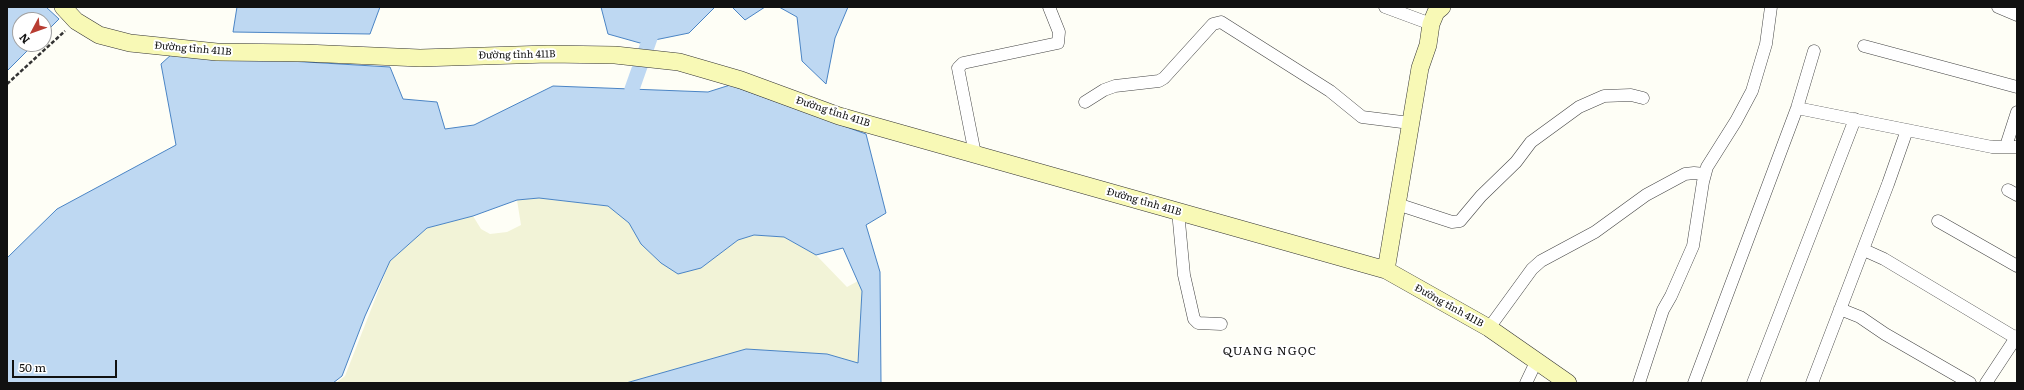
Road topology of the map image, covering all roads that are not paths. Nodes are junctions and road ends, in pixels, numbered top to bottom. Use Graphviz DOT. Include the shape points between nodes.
graph roads {
  1 [pos="63,7"];
  2 [pos="1049,7"];
  3 [pos="1385,7"];
  4 [pos="1442,7"];
  5 [pos="1771,7"];
  6 [pos="1998,7"];
  7 [pos="2017,15"];
  8 [pos="1431,24"];
  9 [pos="1864,46"];
  10 [pos="1814,51"];
  11 [pos="2017,87"];
  12 [pos="1642,98"];
  13 [pos="1085,102"];
  14 [pos="1798,108"];
  15 [pos="2017,112"];
  16 [pos="1855,119"];
  17 [pos="1410,123"];
  18 [pos="1907,130"];
  19 [pos="2011,147"];
  20 [pos="975,154"];
  21 [pos="1705,174"];
  22 [pos="1397,204"];
  23 [pos="1178,211"];
  24 [pos="1938,221"];
  25 [pos="1864,250"];
  26 [pos="2017,266"];
  27 [pos="1386,270"];
  28 [pos="1840,309"];
  29 [pos="1221,324"];
  30 [pos="1489,328"];
  31 [pos="2016,337"];
  32 [pos="1536,362"];
  33 [pos="1526,383"];
  34 [pos="1568,383"];
  35 [pos="1639,383"];
  36 [pos="1694,383"];
  37 [pos="1753,383"];
  38 [pos="1812,383"];
  39 [pos="1970,383"];
  40 [pos="1986,383"];
  1 -- 20 [label="main road, Đường tỉnh 411B" via="76,21 99,35 130,43 217,52 420,58 548,54 615,55 679,62 741,80 839,116"];
  2 -- 20 [label="street" via="1059,32 1058,43 963,63 958,68"];
  3 -- 8 [label="street"];
  4 -- 8 [label="main road" via="1436,12"];
  5 -- 21 [label="street" via="1766,44 1752,91"];
  6 -- 7 [label="street"];
  8 -- 17 [label="main road"];
  9 -- 11 [label="street"];
  10 -- 14 [label="street"];
  12 -- 22 [label="street" via="1631,95 1604,96 1580,107 1531,142 1516,162 1460,221 1452,222"];
  13 -- 17 [label="street" via="1115,86 1159,81 1213,24 1221,22 1330,91 1362,117"];
  14 -- 16 [label="street"];
  14 -- 36 [label="street"];
  15 -- 19 [label="street"];
  16 -- 18 [label="street"];
  16 -- 37 [label="street"];
  17 -- 22 [label="main road"];
  18 -- 19 [label="street" via="1992,147"];
  18 -- 25 [label="street"];
  20 -- 23 [label="main road, Đường tỉnh 411B"];
  21 -- 30 [label="street" via="1685,174 1646,195 1595,232 1541,261 1532,269"];
  21 -- 35 [label="street" via="1693,246 1672,296 1663,310"];
  22 -- 27 [label="main road"];
  23 -- 27 [label="main road, Đường tỉnh 411B"];
  23 -- 29 [label="street" via="1184,275 1194,319 1198,323"];
  24 -- 26 [label="street"];
  25 -- 28 [label="street"];
  25 -- 31 [label="street" via="1884,259"];
  27 -- 30 [label="main road, Đường tỉnh 411B"];
  28 -- 38 [label="street"];
  28 -- 39 [label="street" via="1860,317"];
  30 -- 32 [label="main road, Đường tỉnh 411B"];
  31 -- 40 [label="street"];
  32 -- 33 [label="street"];
  32 -- 34 [label="main road, Đường tỉnh 411B"];
}
